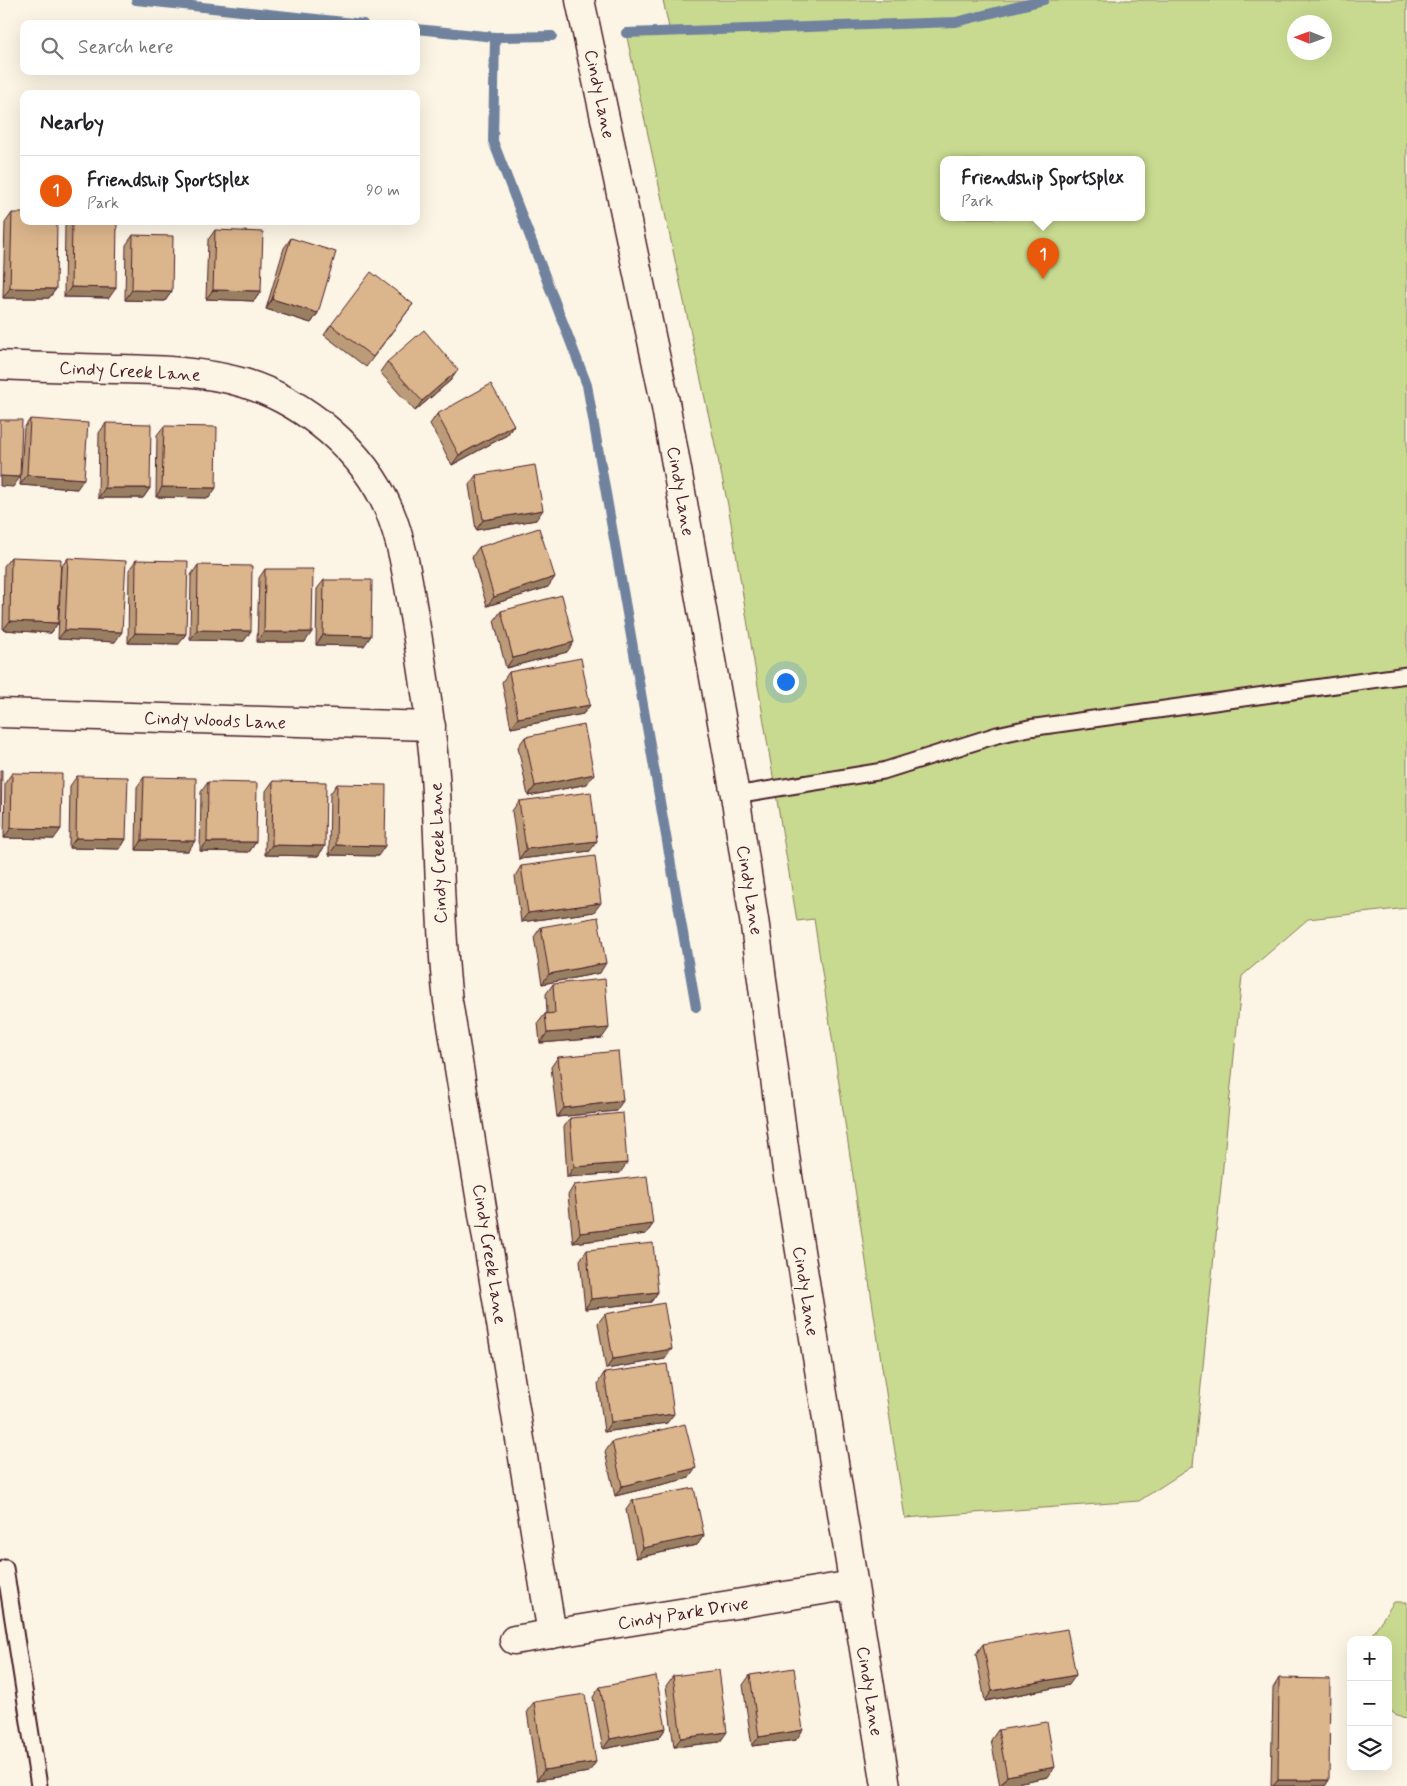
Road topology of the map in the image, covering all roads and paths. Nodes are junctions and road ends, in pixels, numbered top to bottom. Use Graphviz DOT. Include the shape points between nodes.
graph roads {
  1 [pos="580,0"];
  2 [pos="0,365"];
  3 [pos="1407,675"];
  4 [pos="0,713"];
  5 [pos="430,726"];
  6 [pos="735,795"];
  7 [pos="5,1568"];
  8 [pos="853,1585"];
  9 [pos="552,1634"];
  10 [pos="514,1640"];
  11 [pos="39,1786"];
  12 [pos="886,1786"];
  1 -- 6 [label="street, Cindy Lane" via="663,392"];
  2 -- 5 [label="street, Cindy Creek Lane" via="207,375 244,383 281,398 315,419 346,447 370,476 389,510 408,583"];
  3 -- 6 [label="lane" via="1029,728 883,771"];
  4 -- 5 [label="street, Cindy Woods Lane"];
  5 -- 9 [label="street, Cindy Creek Lane" via="442,952 448,1001"];
  6 -- 8 [label="street, Cindy Lane" via="787,1170"];
  7 -- 11 [label="lane"];
  8 -- 9 [label="street, Cindy Park Drive"];
  8 -- 12 [label="street, Cindy Lane"];
  9 -- 10 [label="street, Cindy Park Drive"];
}
